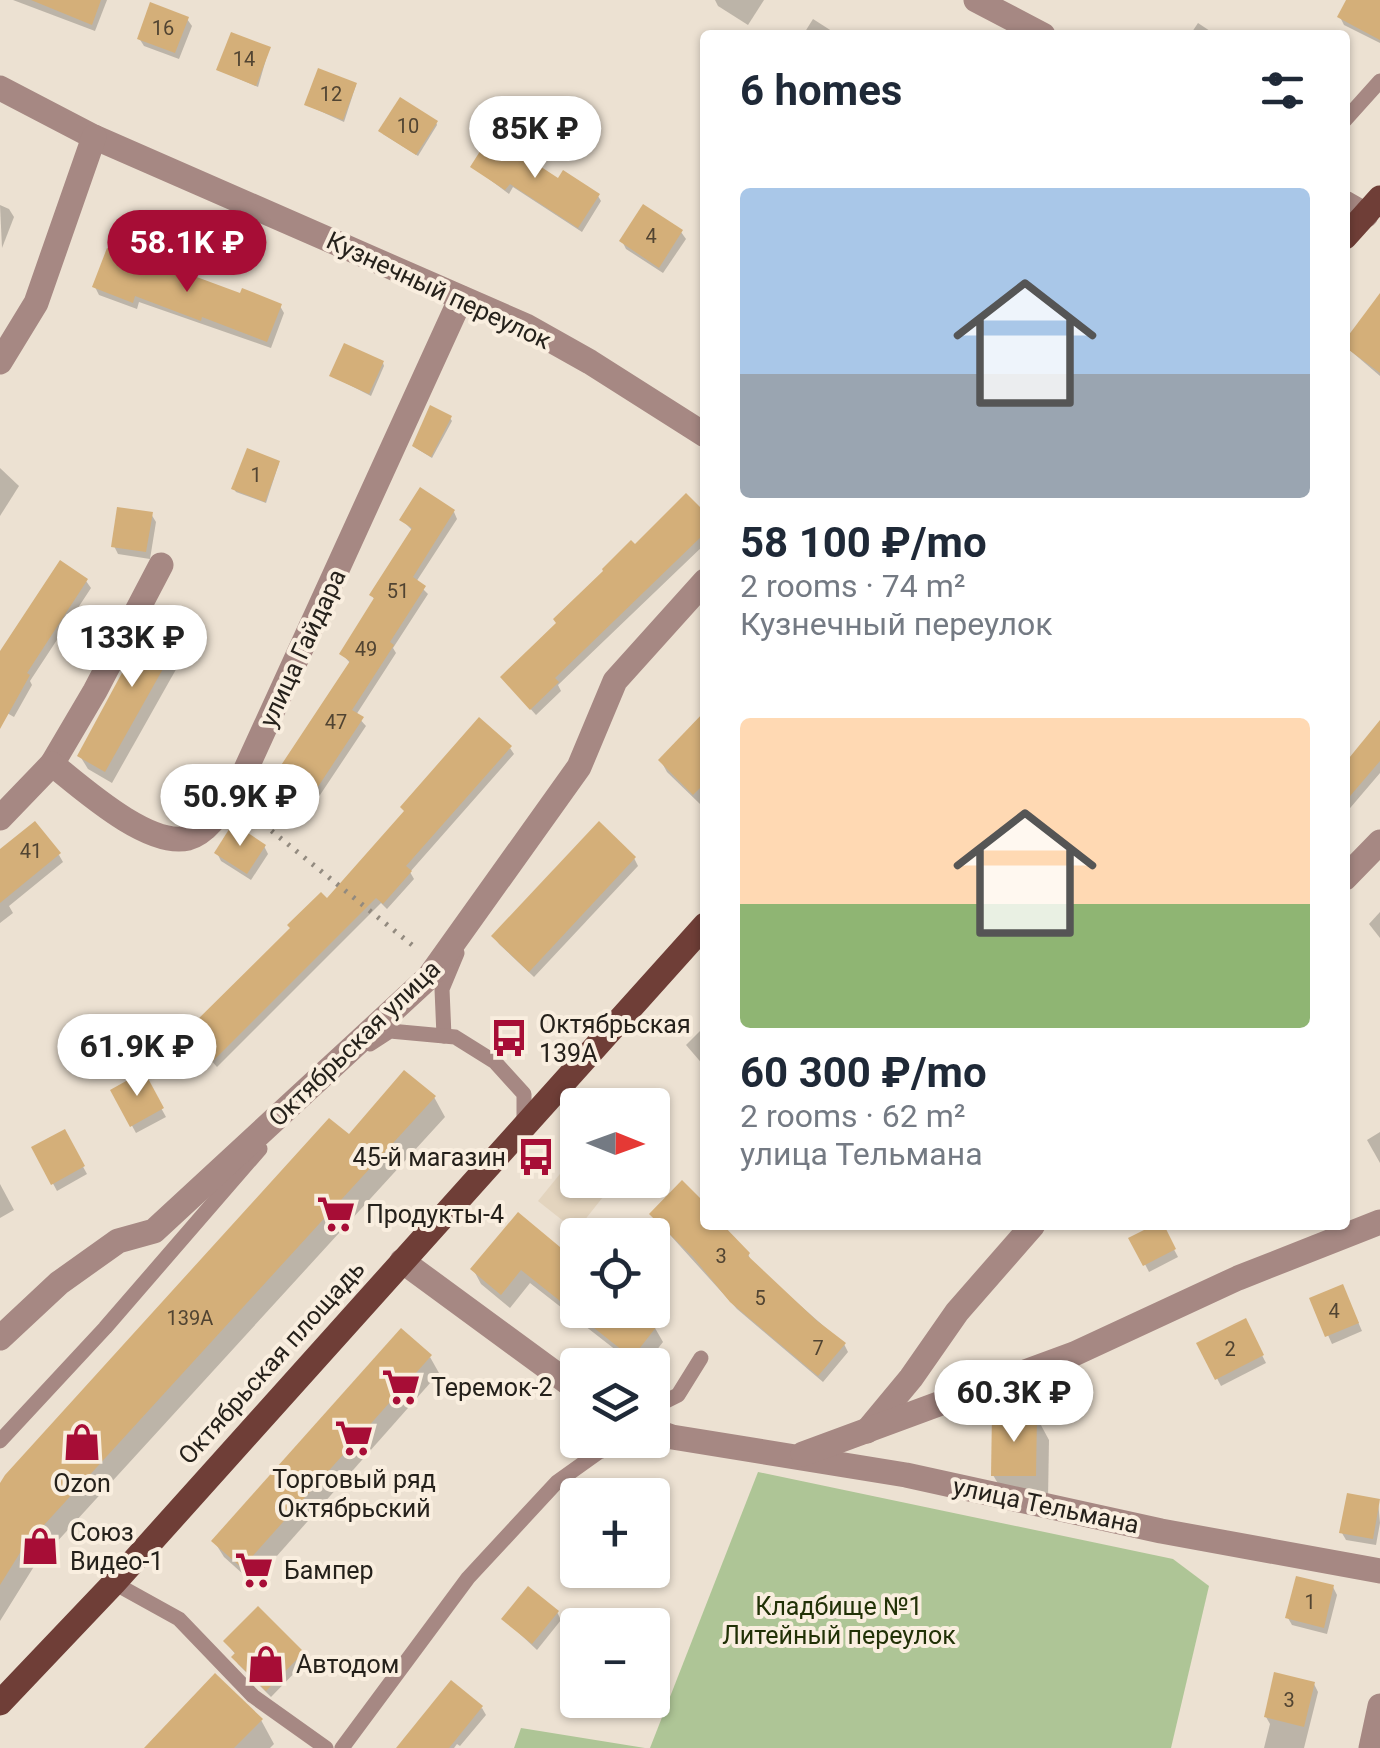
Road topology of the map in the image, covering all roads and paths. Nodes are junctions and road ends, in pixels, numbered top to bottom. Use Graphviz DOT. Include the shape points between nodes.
graph roads {
  1 [pos="976,0"];
  2 [pos="1033,30"];
  3 [pos="1380,81"];
  4 [pos="0,88"];
  5 [pos="1350,114"];
  6 [pos="94,137"];
  7 [pos="1364,206"];
  8 [pos="1350,229"];
  9 [pos="462,298"];
  10 [pos="0,362"];
  11 [pos="700,432"];
  12 [pos="161,565"];
  13 [pos="700,586"];
  14 [pos="52,764"];
  15 [pos="229,797"];
  16 [pos="0,818"];
  17 [pos="1380,842"];
  18 [pos="1350,873"];
  19 [pos="469,922"];
  20 [pos="700,931"];
  21 [pos="437,966"];
  22 [pos="444,1036"];
  23 [pos="524,1127"];
  24 [pos="1380,1222"];
  25 [pos="1029,1230"];
  26 [pos="402,1261"];
  27 [pos="0,1338"];
  28 [pos="702,1358"];
  29 [pos="560,1377"];
  30 [pos="670,1399"];
  31 [pos="865,1433"];
  32 [pos="670,1439"];
  33 [pos="0,1441"];
  34 [pos="798,1456"];
  35 [pos="591,1458"];
  36 [pos="1380,1571"];
  37 [pos="114,1583"];
  38 [pos="3,1694"];
  39 [pos="1380,1706"];
  40 [pos="326,1748"];
  41 [pos="342,1748"];
  42 [pos="1371,1748"];
  1 -- 2 [label="street"];
  3 -- 5 [label="lane"];
  4 -- 6 [label="street, Кузнечный переулок"];
  6 -- 9 [label="street, Кузнечный переулок"];
  6 -- 10 [label="street" via="36,303"];
  7 -- 8 [label="main road"];
  9 -- 11 [label="street, Кузнечный переулок" via="526,326"];
  9 -- 15 [label="street, улица Гайдара"];
  12 -- 14 [label="street"];
  13 -- 19 [label="street, Октябрьская улица" via="614,681 579,767"];
  14 -- 15 [label="street, улица Гайдара" via="107,808 161,836 188,838"];
  14 -- 16 [label="street"];
  15 -- 21 [label="path"];
  17 -- 18 [label="street"];
  19 -- 21 [label="street, Октябрьская улица"];
  19 -- 22 [label="lane" via="442,989"];
  20 -- 23 [label="main road, Октябрьская площадь"];
  21 -- 27 [label="street, Октябрьская улица" via="154,1230 118,1241 59,1283"];
  22 -- 23 [label="lane" via="495,1062 524,1094"];
  22 -- 33 [label="lane" via="390,1031 339,1064"];
  23 -- 26 [label="main road, Октябрьская площадь"];
  24 -- 31 [label="street" via="1074,1354"];
  25 -- 31 [label="street"];
  26 -- 29 [label="street"];
  26 -- 37 [label="main road, Октябрьская площадь"];
  28 -- 30 [label="lane"];
  31 -- 34 [label="street"];
  32 -- 34 [label="street, улица Тельмана"];
  34 -- 36 [label="street, улица Тельмана"];
  35 -- 41 [label="lane" via="557,1482 468,1578"];
  37 -- 38 [label="main road, Октябрьская площадь"];
  37 -- 40 [label="lane" via="179,1619 253,1696"];
  39 -- 42 [label="street"];
}
